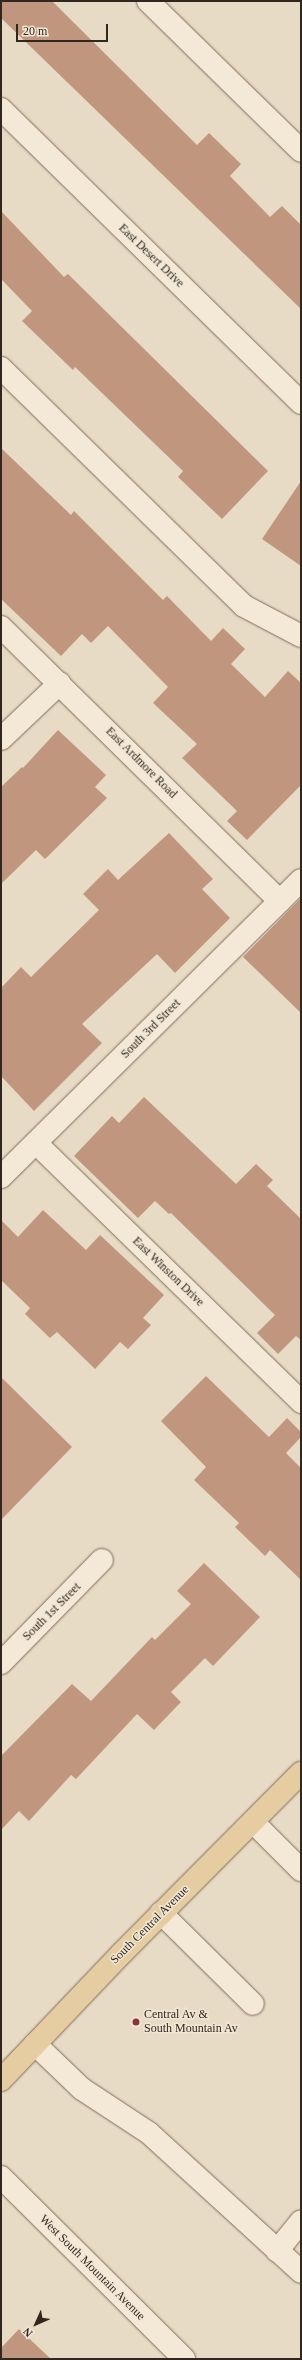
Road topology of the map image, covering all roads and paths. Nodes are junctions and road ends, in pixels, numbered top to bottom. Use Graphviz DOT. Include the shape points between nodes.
graph roads {
  1 [pos="148,1"];
  2 [pos="1,109"];
  3 [pos="301,151"];
  4 [pos="1,368"];
  5 [pos="301,403"];
  6 [pos="1,627"];
  7 [pos="301,636"];
  8 [pos="60,683"];
  9 [pos="1,739"];
  10 [pos="301,880"];
  11 [pos="280,901"];
  12 [pos="36,1143"];
  13 [pos="1,1177"];
  14 [pos="301,1402"];
  15 [pos="102,1560"];
  16 [pos="1,1663"];
  17 [pos="301,1773"];
  18 [pos="253,1822"];
  19 [pos="301,1870"];
  20 [pos="161,1913"];
  21 [pos="253,2004"];
  22 [pos="35,2044"];
  23 [pos="1,2080"];
  24 [pos="1,2177"];
  25 [pos="301,2222"];
  26 [pos="277,2251"];
  27 [pos="301,2272"];
  28 [pos="184,2359"];
  1 -- 3 [label="street"];
  2 -- 5 [label="street, East Desert Drive"];
  4 -- 7 [label="street" via="244,606"];
  6 -- 8 [label="street, East Ardmore Road"];
  8 -- 9 [label="street"];
  8 -- 11 [label="street, East Ardmore Road"];
  10 -- 11 [label="street, South 3rd Street"];
  11 -- 12 [label="street, South 3rd Street"];
  12 -- 13 [label="street, South 3rd Street"];
  12 -- 14 [label="street, East Winston Drive"];
  15 -- 16 [label="street, South 1st Street"];
  17 -- 18 [label="main road, South Central Avenue"];
  18 -- 19 [label="street"];
  18 -- 20 [label="main road, South Central Avenue"];
  20 -- 21 [label="street"];
  20 -- 22 [label="main road, South Central Avenue"];
  22 -- 23 [label="main road, South Central Avenue"];
  22 -- 26 [label="street" via="82,2090 149,2133"];
  24 -- 28 [label="street, West South Mountain Avenue"];
  25 -- 26 [label="street"];
  26 -- 27 [label="street"];
}
